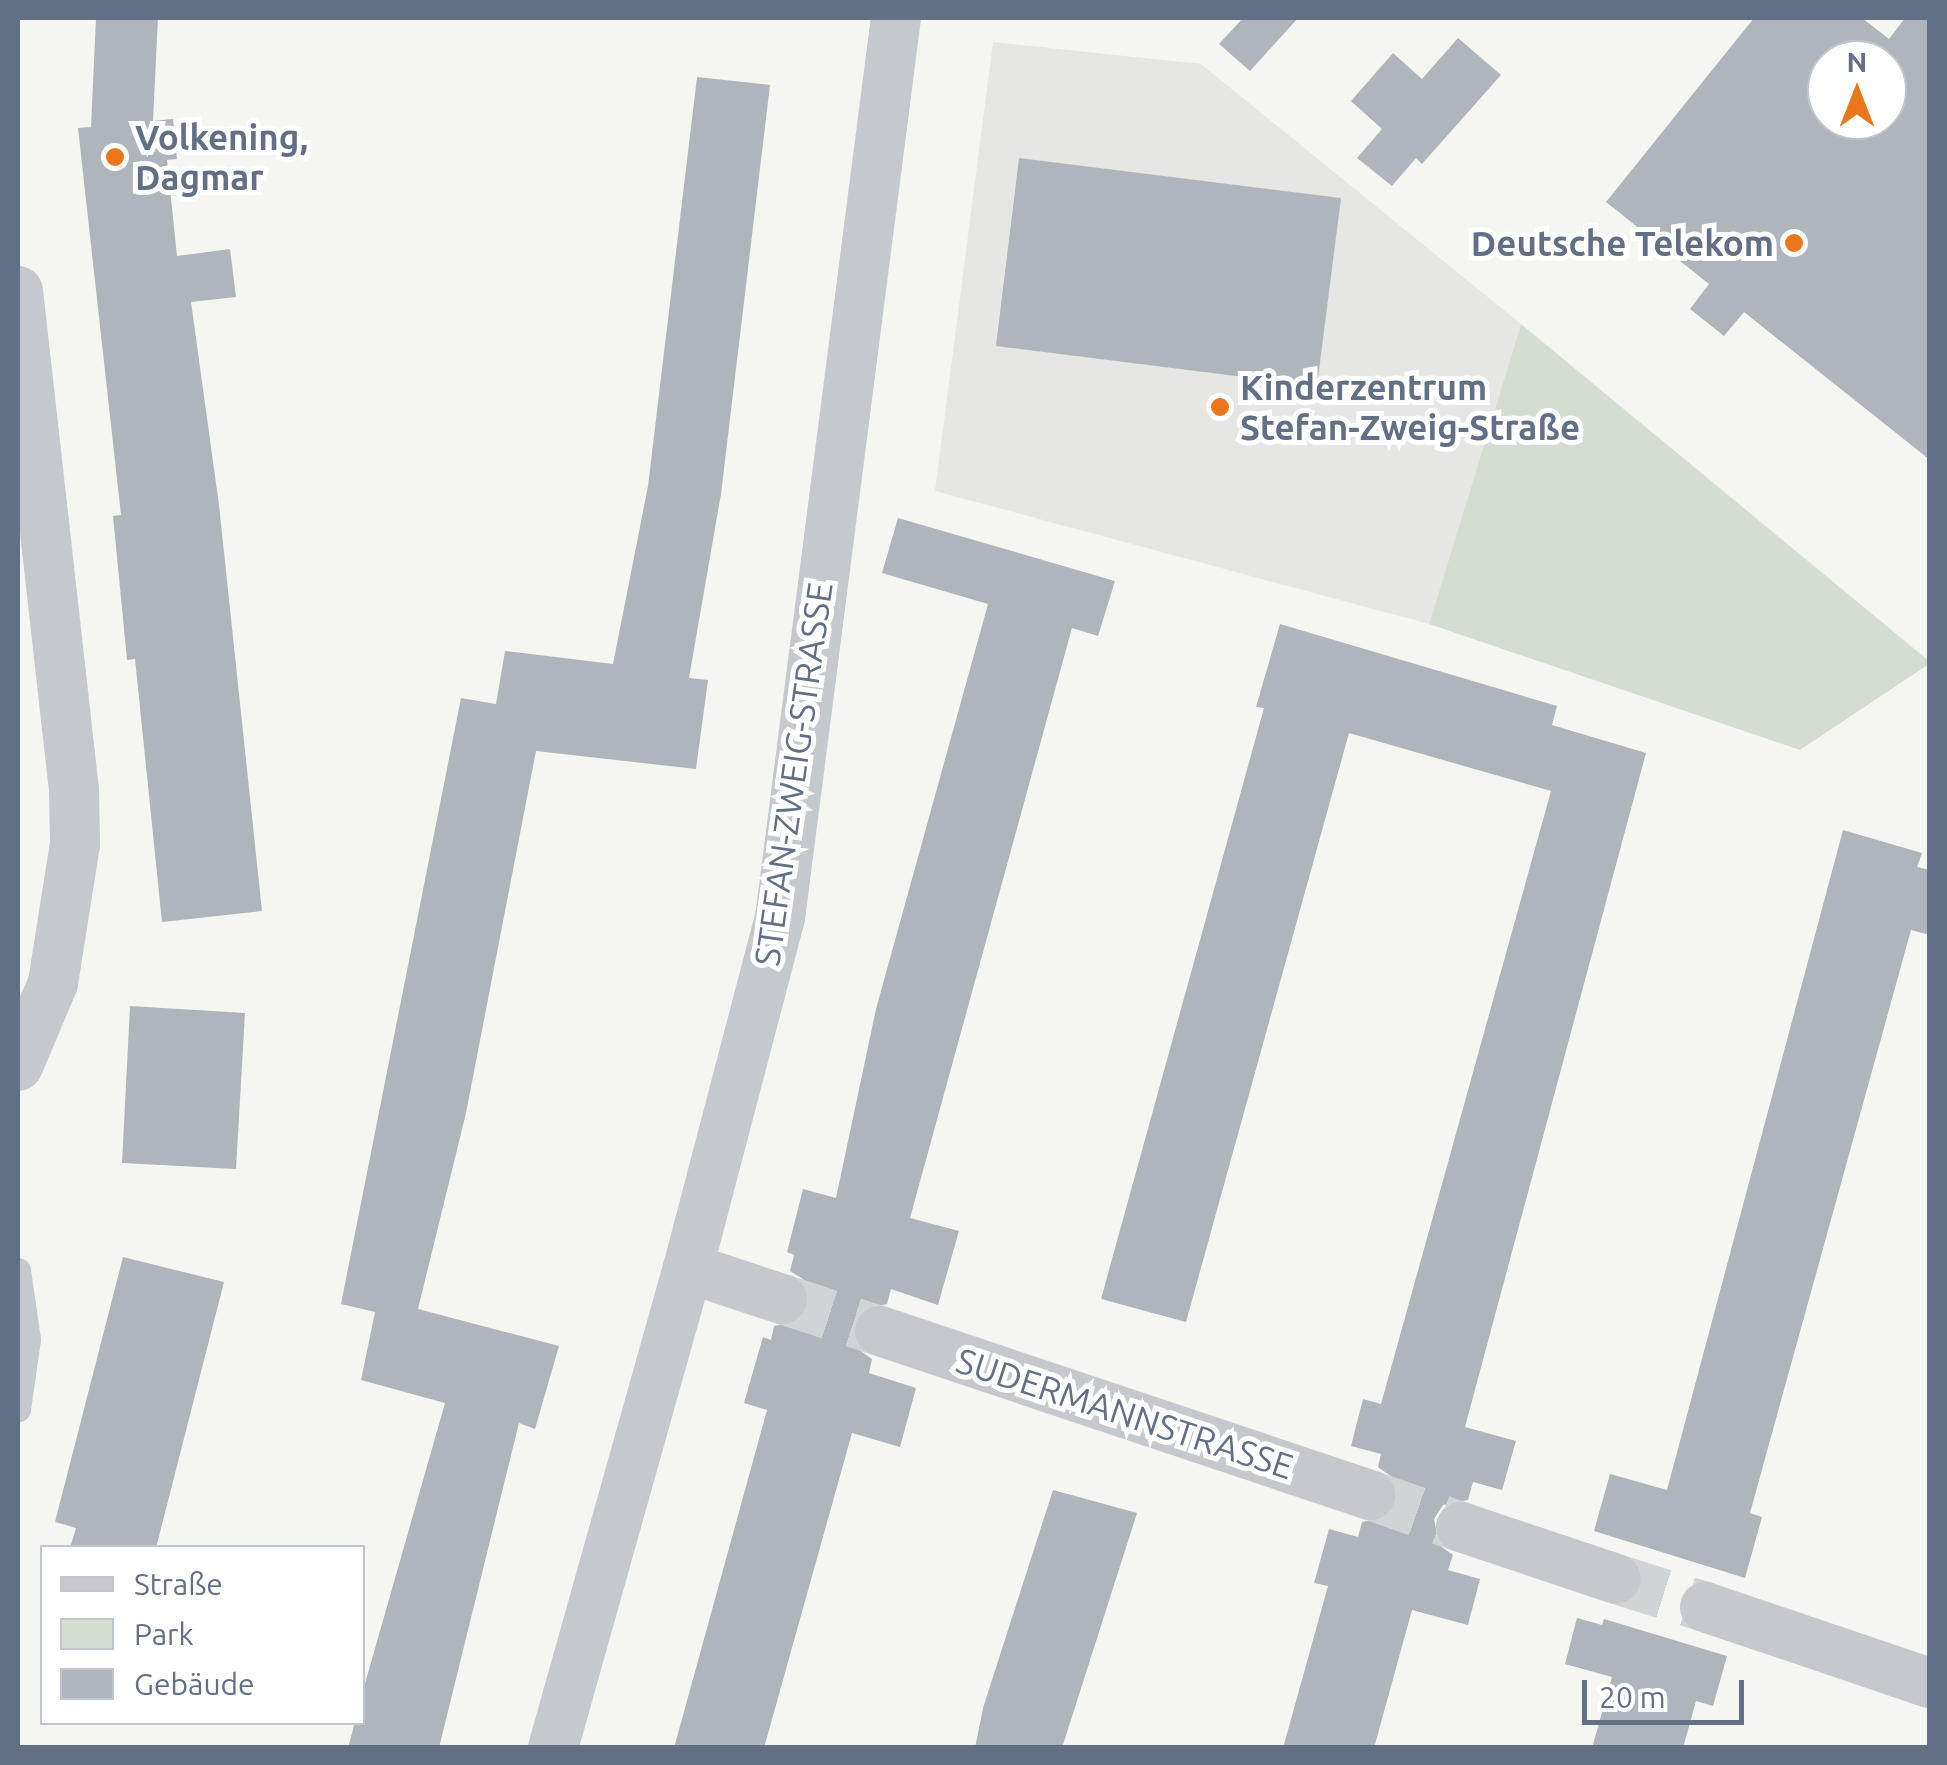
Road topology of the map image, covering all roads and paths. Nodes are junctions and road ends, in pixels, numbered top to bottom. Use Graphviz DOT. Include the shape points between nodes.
graph roads {
  1 [pos="896,18"];
  2 [pos="18,290"];
  3 [pos="18,1066"];
  4 [pos="688,1268"];
  5 [pos="18,1270"];
  6 [pos="782,1299"];
  7 [pos="880,1332"];
  8 [pos="18,1409"];
  9 [pos="1370,1495"];
  10 [pos="1460,1527"];
  11 [pos="1616,1579"];
  12 [pos="1705,1607"];
  13 [pos="1930,1684"];
  14 [pos="553,1748"];
  1 -- 4 [label="street, STEFAN-ZWEIG-STRASSE" via="780,918"];
  2 -- 3 [label="street" via="76,844 53,983"];
  4 -- 6 [label="street"];
  4 -- 14 [label="street, STEFAN-ZWEIG-STRASSE"];
  5 -- 8 [label="lane" via="28,1339"];
  7 -- 9 [label="street, SUDERMANNSTRASSE"];
  10 -- 11 [label="street"];
  12 -- 13 [label="street"];
}
